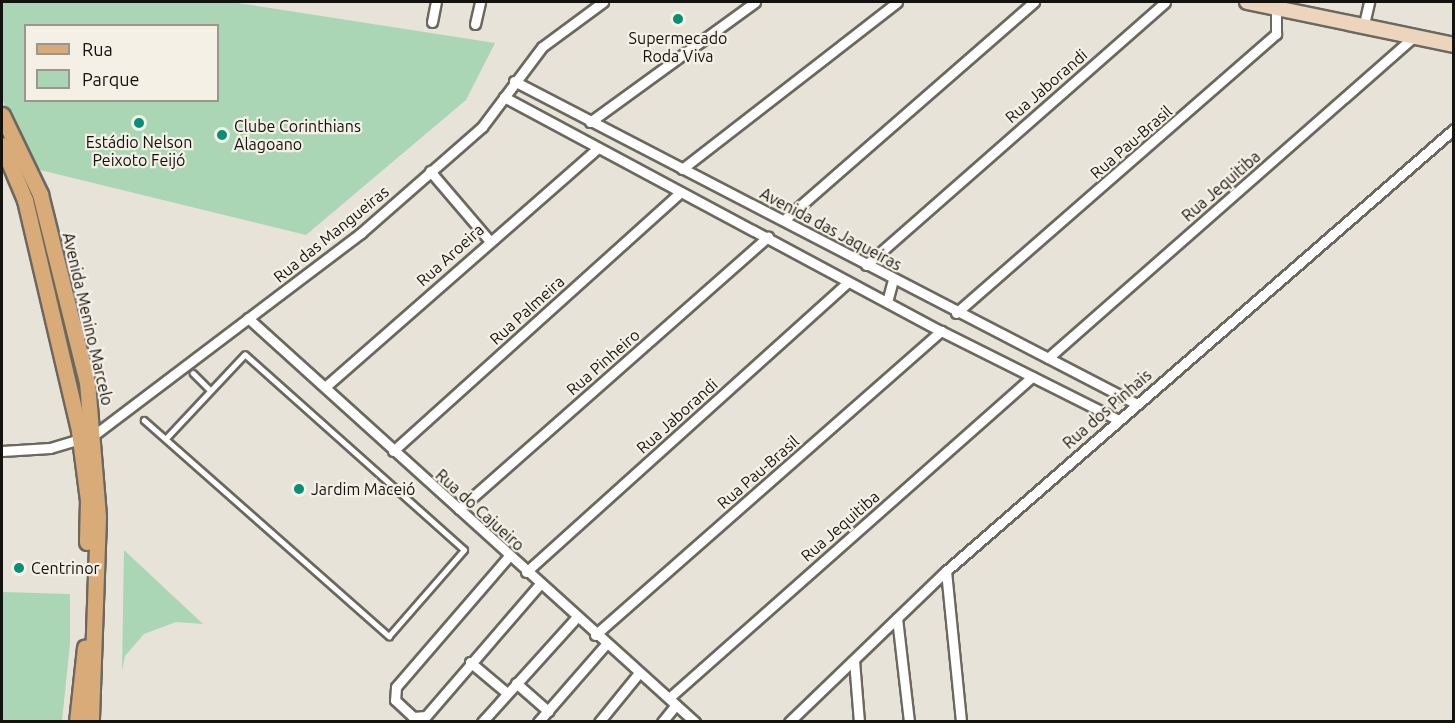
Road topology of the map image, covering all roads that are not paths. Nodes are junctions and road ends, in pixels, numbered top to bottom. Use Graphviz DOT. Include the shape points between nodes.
graph roads {
  1 [pos="436,2"];
  2 [pos="480,2"];
  3 [pos="603,2"];
  4 [pos="755,2"];
  5 [pos="897,2"];
  6 [pos="1034,2"];
  7 [pos="1165,2"];
  8 [pos="1247,2"];
  9 [pos="1369,2"];
  10 [pos="1275,4"];
  11 [pos="432,22"];
  12 [pos="475,24"];
  13 [pos="1364,24"];
  14 [pos="1414,36"];
  15 [pos="1454,45"];
  16 [pos="514,81"];
  17 [pos="504,97"];
  18 [pos="2,115"];
  19 [pos="590,122"];
  20 [pos="1454,129"];
  21 [pos="597,148"];
  22 [pos="2,150"];
  23 [pos="682,169"];
  24 [pos="430,171"];
  25 [pos="681,192"];
  26 [pos="784,220"];
  27 [pos="768,237"];
  28 [pos="489,240"];
  29 [pos="867,265"];
  30 [pos="893,279"];
  31 [pos="848,282"];
  32 [pos="887,302"];
  33 [pos="956,314"];
  34 [pos="248,318"];
  35 [pos="941,331"];
  36 [pos="1048,358"];
  37 [pos="190,368"];
  38 [pos="1032,377"];
  39 [pos="326,387"];
  40 [pos="210,390"];
  41 [pos="1135,403"];
  42 [pos="1117,419"];
  43 [pos="144,420"];
  44 [pos="87,438"];
  45 [pos="166,439"];
  46 [pos="393,451"];
  47 [pos="2,452"];
  48 [pos="459,509"];
  49 [pos="508,556"];
  50 [pos="946,571"];
  51 [pos="526,572"];
  52 [pos="539,585"];
  53 [pos="576,618"];
  54 [pos="897,618"];
  55 [pos="595,635"];
  56 [pos="606,644"];
  57 [pos="854,660"];
  58 [pos="470,662"];
  59 [pos="639,673"];
  60 [pos="516,683"];
  61 [pos="507,693"];
  62 [pos="669,698"];
  63 [pos="676,705"];
  64 [pos="548,711"];
  65 [pos="77,722"];
  66 [pos="91,722"];
  67 [pos="482,722"];
  68 [pos="538,722"];
  69 [pos="599,722"];
  70 [pos="662,722"];
  71 [pos="694,722"];
  72 [pos="789,722"];
  73 [pos="859,722"];
  74 [pos="909,722"];
  75 [pos="961,722"];
  1 -- 11 [label="street"];
  2 -- 12 [label="street"];
  3 -- 16 [label="street, Rua das Mangueiras" via="542,47"];
  4 -- 19 [label="street"];
  5 -- 23 [label="street"];
  6 -- 26 [label="street"];
  7 -- 29 [label="street, Rua Jaborandi"];
  8 -- 10 [label="street"];
  9 -- 13 [label="street"];
  10 -- 13 [label="street"];
  10 -- 33 [label="street, Rua Pau-Brasil" via="1276,34"];
  13 -- 14 [label="street"];
  14 -- 15 [label="street"];
  14 -- 36 [label="street, Rua Jequitiba"];
  16 -- 17 [label="street, Rua das Mangueiras"];
  16 -- 19 [label="street, Avenida das Jaqueiras"];
  17 -- 21 [label="street"];
  17 -- 24 [label="street, Rua das Mangueiras" via="482,126"];
  18 -- 44 [label="main road, Avenida Menino Marcelo" via="40,194 87,382"];
  19 -- 23 [label="street, Avenida das Jaqueiras"];
  20 -- 41 [label="street, Rua dos Pinhais"];
  21 -- 25 [label="street"];
  21 -- 28 [label="street, Rua Aroeira"];
  22 -- 44 [label="main road, Avenida Menino Marcelo" via="25,200"];
  23 -- 26 [label="street, Avenida das Jaqueiras"];
  24 -- 28 [label="street"];
  24 -- 34 [label="street, Rua das Mangueiras" via="361,233"];
  25 -- 27 [label="street"];
  25 -- 46 [label="street, Rua Palmeira"];
  26 -- 29 [label="street, Avenida das Jaqueiras"];
  27 -- 31 [label="street"];
  27 -- 48 [label="street, Rua Pinheiro"];
  28 -- 39 [label="street, Rua Aroeira"];
  29 -- 30 [label="street, Avenida das Jaqueiras"];
  30 -- 32 [label="street"];
  30 -- 33 [label="street, Avenida das Jaqueiras"];
  31 -- 32 [label="street"];
  31 -- 51 [label="street, Rua Jaborandi"];
  32 -- 35 [label="street"];
  33 -- 36 [label="street, Avenida das Jaqueiras"];
  34 -- 37 [label="street, Rua das Mangueiras"];
  34 -- 39 [label="street, Rua do Cajueiro"];
  35 -- 38 [label="street"];
  35 -- 55 [label="street, Rua Pau-Brasil"];
  36 -- 41 [label="street, Avenida das Jaqueiras"];
  37 -- 40 [label="lane"];
  37 -- 44 [label="street, Rua das Mangueiras"];
  38 -- 42 [label="street"];
  38 -- 62 [label="street, Rua Jequitiba"];
  39 -- 46 [label="street, Rua do Cajueiro"];
  40 -- 45 [label="lane"];
  40 -- 45 [label="lane" via="245,355 463,552 389,636"];
  41 -- 42 [label="street, Rua dos Pinhais"];
  42 -- 50 [label="street, Rua dos Pinhais"];
  43 -- 45 [label="lane"];
  44 -- 47 [label="street"];
  44 -- 65 [label="main road, Avenida Menino Marcelo" via="87,594"];
  44 -- 66 [label="main road, Avenida Menino Marcelo" via="98,517"];
  46 -- 48 [label="street, Rua do Cajueiro"];
  48 -- 49 [label="street, Rua do Cajueiro"];
  49 -- 51 [label="street, Rua do Cajueiro"];
  49 -- 58 [label="street" via="396,687 395,700 413,717 422,719"];
  50 -- 54 [label="street, Rua dos Pinhais"];
  50 -- 75 [label="street"];
  51 -- 52 [label="street, Rua do Cajueiro"];
  52 -- 53 [label="street, Rua do Cajueiro"];
  52 -- 58 [label="street"];
  53 -- 55 [label="street, Rua do Cajueiro"];
  53 -- 60 [label="street"];
  54 -- 57 [label="street, Rua dos Pinhais"];
  54 -- 74 [label="street"];
  55 -- 56 [label="street, Rua do Cajueiro"];
  56 -- 59 [label="street, Rua do Cajueiro"];
  56 -- 64 [label="street"];
  57 -- 72 [label="street, Rua dos Pinhais"];
  57 -- 73 [label="street"];
  58 -- 61 [label="street"];
  59 -- 62 [label="street, Rua do Cajueiro"];
  59 -- 69 [label="street"];
  60 -- 61 [label="street"];
  60 -- 64 [label="street"];
  61 -- 67 [label="street"];
  62 -- 63 [label="street, Rua do Cajueiro"];
  63 -- 70 [label="street"];
  63 -- 71 [label="street, Rua do Cajueiro"];
  64 -- 68 [label="street"];
}
